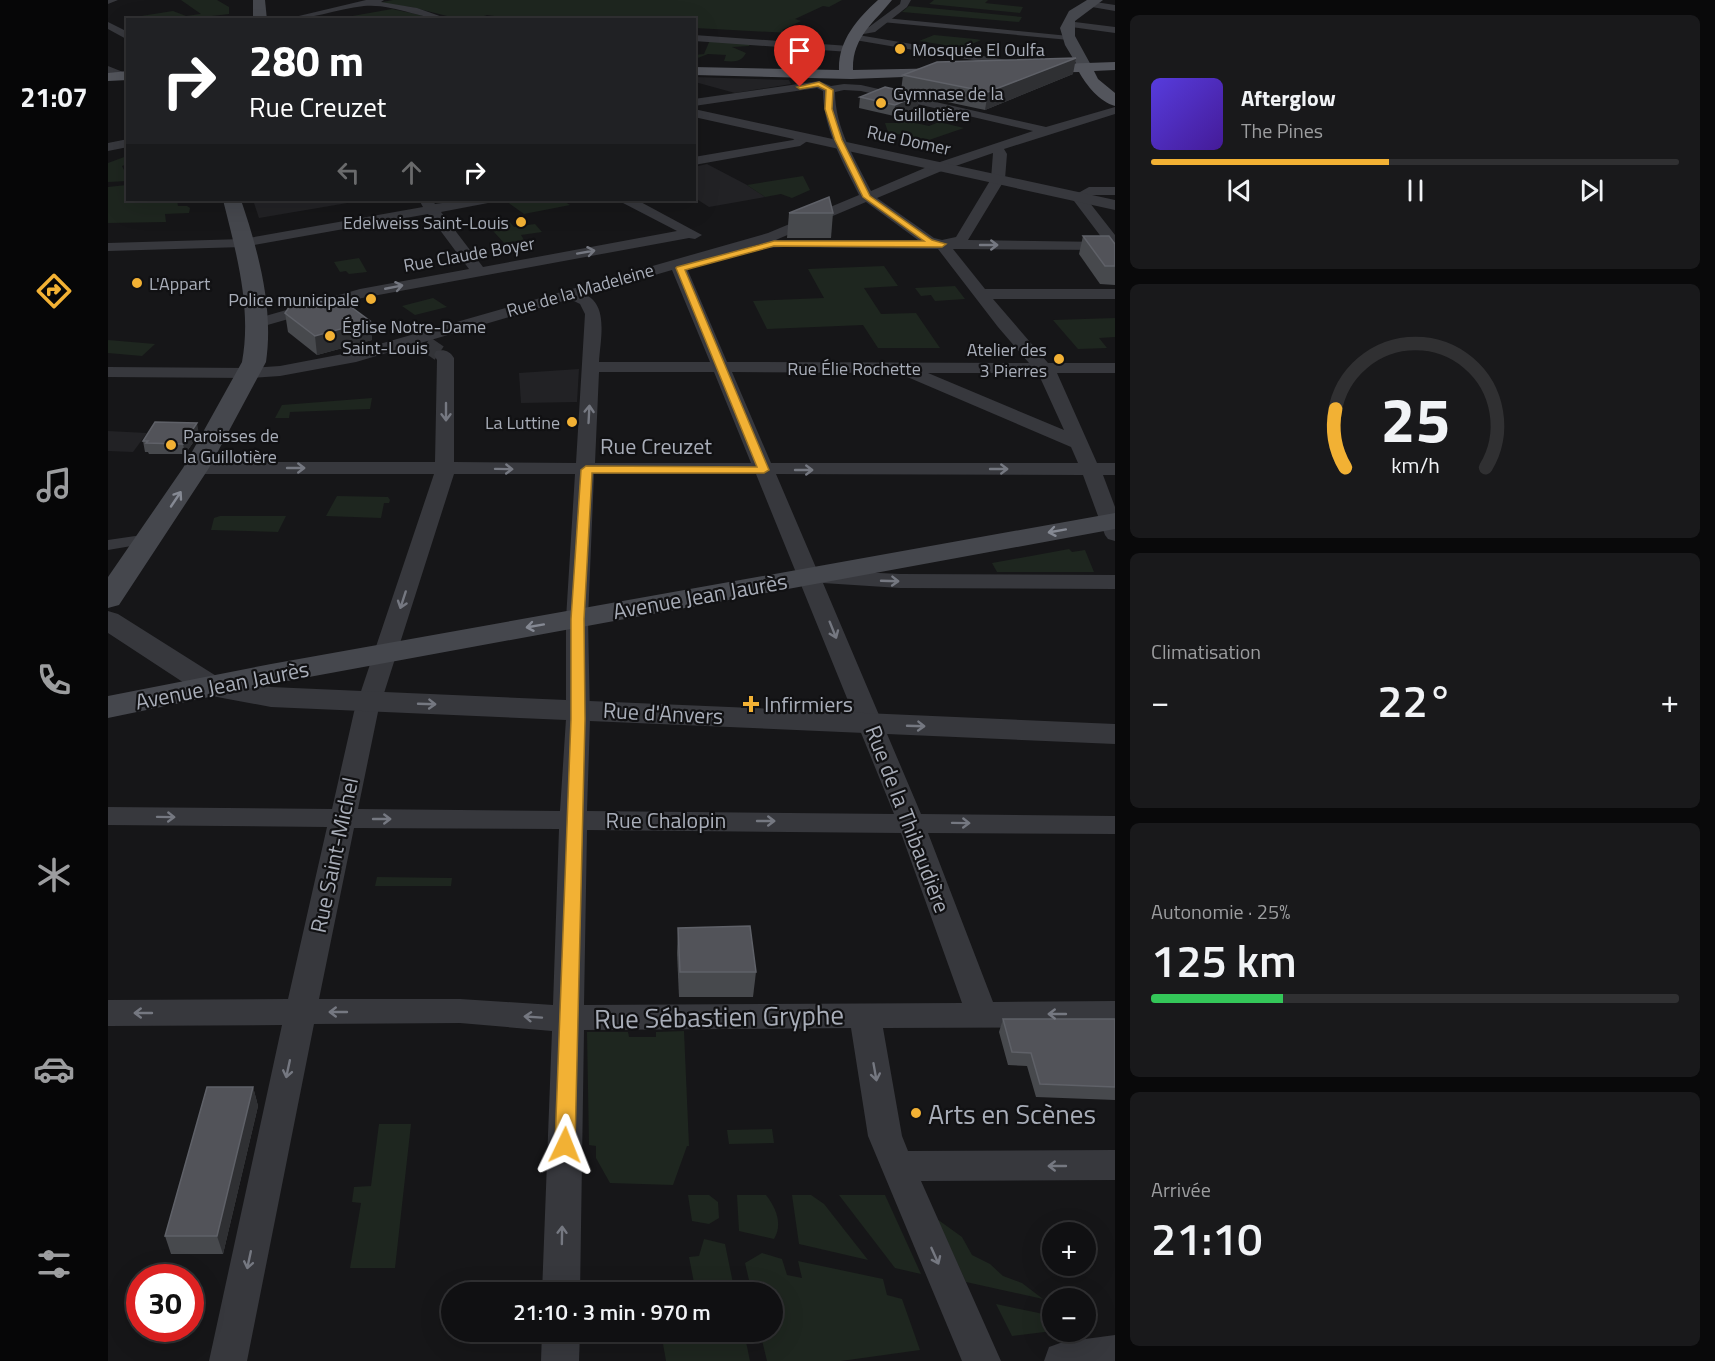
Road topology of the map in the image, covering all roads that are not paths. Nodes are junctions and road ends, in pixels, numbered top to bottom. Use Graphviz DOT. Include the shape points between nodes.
graph roads {
  1 [pos="113,0"];
  2 [pos="259,0"];
  3 [pos="379,0"];
  4 [pos="886,0"];
  5 [pos="906,0"];
  6 [pos="108,1"];
  7 [pos="1093,2"];
  8 [pos="367,3"];
  9 [pos="1115,8"];
  10 [pos="260,18"];
  11 [pos="296,18"];
  12 [pos="440,18"];
  13 [pos="885,20"];
  14 [pos="108,25"];
  15 [pos="1115,30"];
  16 [pos="1068,35"];
  17 [pos="126,36"];
  18 [pos="696,38"];
  19 [pos="856,39"];
  20 [pos="1112,66"];
  21 [pos="1008,67"];
  22 [pos="1085,68"];
  23 [pos="108,69"];
  24 [pos="696,71"];
  25 [pos="122,76"];
  26 [pos="854,82"];
  27 [pos="820,83"];
  28 [pos="1108,89"];
  29 [pos="1115,101"];
  30 [pos="696,103"];
  31 [pos="1115,110"];
  32 [pos="696,113"];
  33 [pos="1047,131"];
  34 [pos="802,137"];
  35 [pos="126,143"];
  36 [pos="843,146"];
  37 [pos="108,147"];
  38 [pos="996,148"];
  39 [pos="696,161"];
  40 [pos="939,167"];
  41 [pos="998,179"];
  42 [pos="1115,191"];
  43 [pos="867,197"];
  44 [pos="1078,197"];
  45 [pos="232,201"];
  46 [pos="469,201"];
  47 [pos="630,201"];
  48 [pos="428,204"];
  49 [pos="1115,205"];
  50 [pos="691,233"];
  51 [pos="778,239"];
  52 [pos="243,243"];
  53 [pos="942,244"];
  54 [pos="1115,245"];
  55 [pos="108,247"];
  56 [pos="727,252"];
  57 [pos="676,266"];
  58 [pos="478,271"];
  59 [pos="570,293"];
  60 [pos="980,294"];
  61 [pos="1115,294"];
  62 [pos="257,323"];
  63 [pos="428,345"];
  64 [pos="592,367"];
  65 [pos="1044,367"];
  66 [pos="720,368"];
  67 [pos="1115,368"];
  68 [pos="903,369"];
  69 [pos="108,372"];
  70 [pos="248,373"];
  71 [pos="1078,443"];
  72 [pos="196,468"];
  73 [pos="445,468"];
  74 [pos="1090,469"];
  75 [pos="1115,469"];
  76 [pos="586,470"];
  77 [pos="764,470"];
  78 [pos="1113,526"];
  79 [pos="149,539"];
  80 [pos="108,545"];
  81 [pos="811,576"];
  82 [pos="1115,582"];
  83 [pos="108,600"];
  84 [pos="577,619"];
  85 [pos="108,620"];
  86 [pos="385,654"];
  87 [pos="212,687"];
  88 [pos="369,702"];
  89 [pos="108,707"];
  90 [pos="578,709"];
  91 [pos="871,724"];
  92 [pos="1115,734"];
  93 [pos="108,816"];
  94 [pos="342,819"];
  95 [pos="573,819"];
  96 [pos="909,822"];
  97 [pos="1115,825"];
  98 [pos="301,1012"];
  99 [pos="108,1013"];
  100 [pos="981,1013"];
  101 [pos="1115,1014"];
  102 [pos="865,1015"];
  103 [pos="568,1017"];
  104 [pos="1115,1165"];
  105 [pos="896,1166"];
  106 [pos="561,1282"];
  107 [pos="561,1342"];
  108 [pos="1115,1354"];
  109 [pos="228,1361"];
  110 [pos="560,1361"];
  111 [pos="982,1361"];
  112 [pos="1063,1361"];
  1 -- 6 [label="street"];
  2 -- 10 [label="main road"];
  3 -- 8 [label="street"];
  4 -- 19 [label="main road" via="865,18"];
  5 -- 13 [label="street"];
  7 -- 9 [label="street"];
  7 -- 16 [label="main road" via="1072,14"];
  8 -- 11 [label="street"];
  8 -- 12 [label="street"];
  13 -- 16 [label="street"];
  13 -- 19 [label="street"];
  14 -- 17 [label="street"];
  15 -- 16 [label="street"];
  16 -- 20 [label="main road"];
  16 -- 22 [label="main road"];
  18 -- 19 [label="street"];
  19 -- 21 [label="street"];
  19 -- 26 [label="main road" via="844,61"];
  20 -- 22 [label="main road"];
  21 -- 22 [label="main road"];
  21 -- 26 [label="main road"];
  22 -- 28 [label="main road"];
  23 -- 25 [label="street"];
  24 -- 27 [label="main road"];
  26 -- 27 [label="main road"];
  26 -- 33 [label="street"];
  27 -- 30 [label="street"];
  27 -- 36 [label="street"];
  28 -- 29 [label="main road"];
  31 -- 33 [label="street, Rue de la Madeleine"];
  32 -- 34 [label="street, Rue Domer"];
  33 -- 38 [label="street, Rue de la Madeleine"];
  34 -- 36 [label="street, Rue Domer"];
  34 -- 39 [label="street" via="796,143"];
  35 -- 37 [label="street"];
  36 -- 40 [label="street, Rue Domer"];
  36 -- 43 [label="street"];
  38 -- 40 [label="street, Rue de la Madeleine"];
  38 -- 41 [label="street" via="1001,154"];
  40 -- 41 [label="street, Rue Domer"];
  40 -- 43 [label="street, Rue de la Madeleine"];
  41 -- 44 [label="street, Rue Domer"];
  41 -- 53 [label="street" via="961,240"];
  42 -- 44 [label="street" via="1089,191"];
  43 -- 51 [label="street, Rue de la Madeleine"];
  43 -- 53 [label="street" via="930,242"];
  44 -- 49 [label="street, Rue Domer"];
  44 -- 54 [label="street"];
  45 -- 52 [label="main road"];
  46 -- 48 [label="street"];
  47 -- 50 [label="street"];
  48 -- 52 [label="street"];
  48 -- 58 [label="street"];
  50 -- 56 [label="street"];
  58 -- 50 [label="street, Rue Claude Boyer, one-way"];
  51 -- 53 [label="street"];
  51 -- 56 [label="street, Rue de la Madeleine"];
  52 -- 55 [label="street"];
  52 -- 62 [label="main road"];
  53 -- 54 [label="street, one-way"];
  53 -- 60 [label="street"];
  56 -- 57 [label="street, Rue de la Madeleine"];
  57 -- 59 [label="street, Rue de la Madeleine"];
  57 -- 66 [label="street, Rue de la Thibaudière"];
  62 -- 58 [label="street, Rue Claude Boyer, one-way" via="360,294"];
  59 -- 63 [label="street, Rue de la Madeleine"];
  59 -- 64 [label="street" via="586,301 593,314"];
  60 -- 61 [label="street"];
  60 -- 65 [label="street"];
  62 -- 70 [label="main road" via="256,355"];
  63 -- 70 [label="street, Rue de la Madeleine"];
  63 -- 73 [label="street, Rue Saint-Michel, one-way" via="446,358 439,381"];
  64 -- 66 [label="street, Rue Élie Rochette"];
  76 -- 64 [label="street, one-way"];
  65 -- 67 [label="street, Rue Élie Rochette"];
  65 -- 68 [label="street, Rue Élie Rochette"];
  65 -- 71 [label="street"];
  66 -- 68 [label="street, Rue Élie Rochette"];
  66 -- 77 [label="street, Rue de la Thibaudière"];
  68 -- 71 [label="street"];
  69 -- 70 [label="street, Rue de la Madeleine"];
  70 -- 72 [label="main road"];
  71 -- 74 [label="street"];
  72 -- 73 [label="street, Rue Creuzet, one-way"];
  79 -- 72 [label="main road, one-way"];
  73 -- 76 [label="street, Rue Creuzet, one-way"];
  73 -- 86 [label="street, Rue Saint-Michel, one-way"];
  74 -- 75 [label="street, Rue Creuzet"];
  77 -- 74 [label="street, Rue Creuzet, one-way"];
  74 -- 78 [label="street"];
  76 -- 77 [label="street, Rue Creuzet"];
  76 -- 84 [label="street"];
  77 -- 81 [label="street, Rue de la Thibaudière"];
  78 -- 81 [label="main road, Avenue Jean Jaurès, one-way"];
  79 -- 80 [label="street"];
  79 -- 83 [label="main road"];
  81 -- 82 [label="street, one-way" via="900,581"];
  81 -- 84 [label="main road, Avenue Jean Jaurès"];
  81 -- 91 [label="street, Rue de la Thibaudière, one-way"];
  84 -- 86 [label="main road, Avenue Jean Jaurès, one-way"];
  84 -- 90 [label="street"];
  85 -- 87 [label="street"];
  86 -- 87 [label="main road, Avenue Jean Jaurès"];
  86 -- 88 [label="street, Rue Saint-Michel"];
  87 -- 88 [label="street, Rue d'Anvers" via="271,697"];
  87 -- 89 [label="main road, Avenue Jean Jaurès"];
  88 -- 90 [label="street, Rue d'Anvers, one-way"];
  88 -- 94 [label="street, Rue Saint-Michel"];
  90 -- 91 [label="street, Rue d'Anvers"];
  90 -- 95 [label="street"];
  91 -- 92 [label="street, Rue d'Anvers, one-way"];
  91 -- 96 [label="street, Rue de la Thibaudière"];
  93 -- 94 [label="street, Rue Chalopin, one-way"];
  94 -- 95 [label="street, Rue Chalopin, one-way"];
  94 -- 98 [label="street, Rue Saint-Michel"];
  95 -- 96 [label="street, Rue Chalopin, one-way"];
  95 -- 103 [label="street"];
  96 -- 97 [label="street, Rue Chalopin, one-way"];
  96 -- 100 [label="street, Rue de la Thibaudière"];
  98 -- 99 [label="street, Rue Sébastien Gryphe, one-way"];
  103 -- 98 [label="street, Rue Sébastien Gryphe, one-way" via="460,1011"];
  98 -- 109 [label="street, Rue Saint-Michel, one-way"];
  101 -- 100 [label="street, Rue Sébastien Gryphe, one-way"];
  100 -- 102 [label="street, Rue Sébastien Gryphe"];
  102 -- 103 [label="street, Rue Sébastien Gryphe"];
  102 -- 105 [label="street, one-way" via="885,1136"];
  106 -- 103 [label="street, one-way"];
  104 -- 105 [label="street, one-way"];
  105 -- 111 [label="street, one-way"];
  107 -- 110 [label="street"];
  108 -- 112 [label="street"];
}
